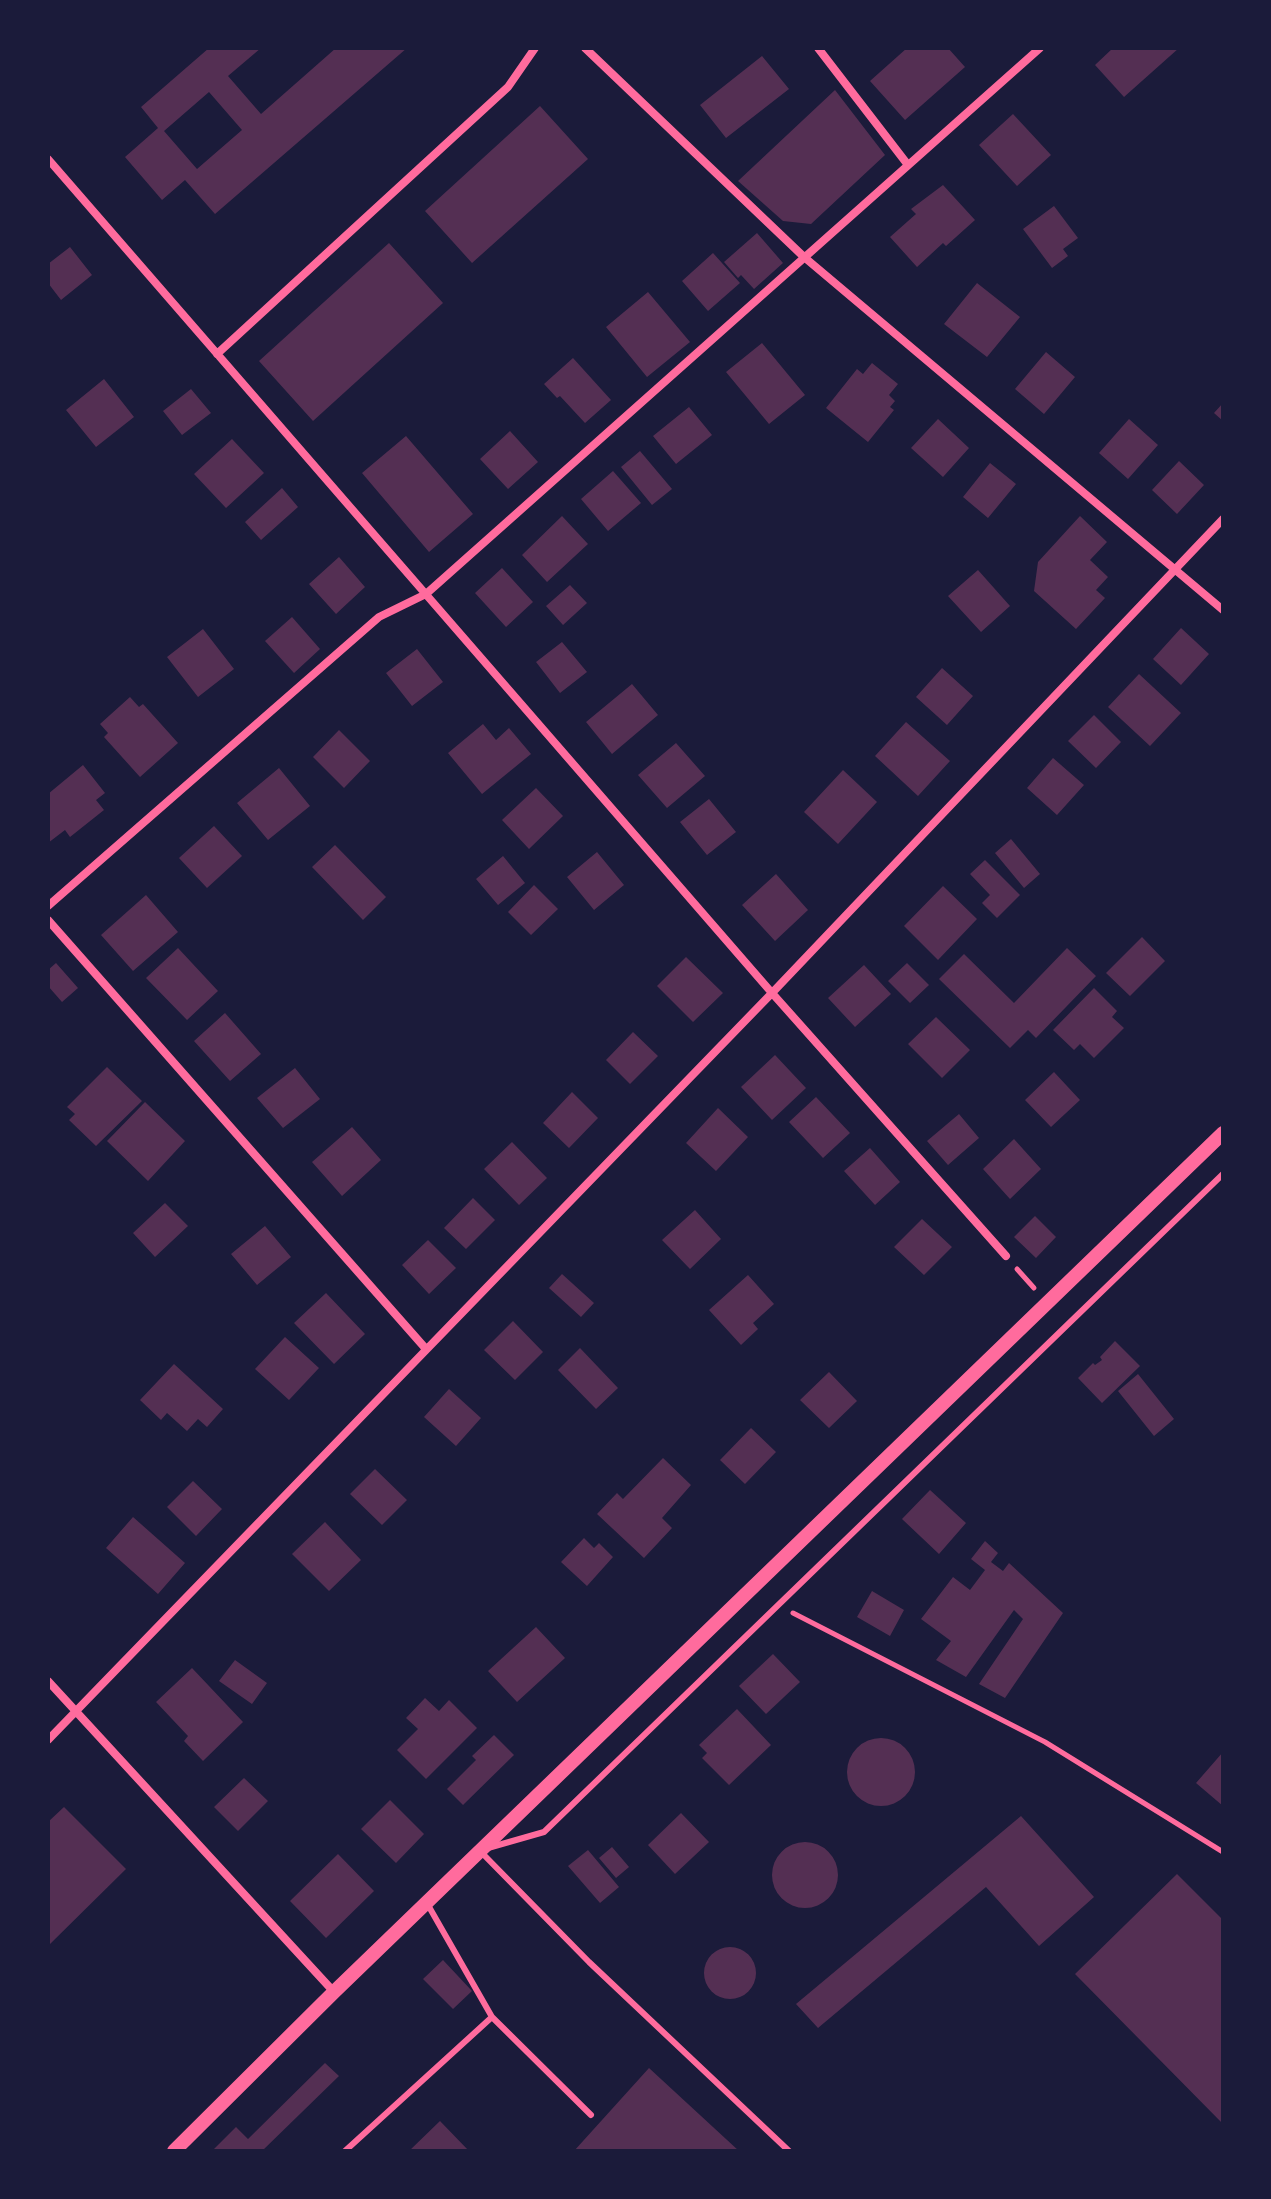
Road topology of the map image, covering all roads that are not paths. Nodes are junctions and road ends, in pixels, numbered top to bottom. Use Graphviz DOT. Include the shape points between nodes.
graph roads {
  1 [pos="535,48"];
  2 [pos="585,48"];
  3 [pos="818,48"];
  4 [pos="1040,48"];
  5 [pos="48,159"];
  6 [pos="908,165"];
  7 [pos="804,257"];
  8 [pos="217,354"];
  9 [pos="1223,519"];
  10 [pos="1173,571"];
  11 [pos="426,594"];
  12 [pos="1223,610"];
  13 [pos="48,906"];
  14 [pos="48,920"];
  15 [pos="772,993"];
  16 [pos="1223,1133"];
  17 [pos="1223,1174"];
  18 [pos="1006,1256"];
  19 [pos="426,1349"];
  20 [pos="48,1681"];
  21 [pos="76,1713"];
  22 [pos="48,1740"];
  23 [pos="480,1851"];
  24 [pos="427,1903"];
  25 [pos="334,1992"];
  26 [pos="492,2017"];
  27 [pos="591,2115"];
  28 [pos="174,2151"];
  29 [pos="345,2151"];
  30 [pos="789,2151"];
  1 -- 8 [label="street" via="508,87"];
  2 -- 7 [label="street"];
  3 -- 6 [label="street"];
  4 -- 6 [label="street"];
  5 -- 8 [label="street"];
  6 -- 7 [label="street"];
  7 -- 10 [label="street"];
  7 -- 11 [label="street"];
  8 -- 11 [label="street"];
  9 -- 10 [label="street"];
  10 -- 12 [label="street"];
  10 -- 15 [label="street"];
  11 -- 13 [label="street" via="379,617"];
  11 -- 15 [label="street"];
  14 -- 19 [label="street"];
  15 -- 18 [label="street"];
  15 -- 19 [label="street"];
  16 -- 23 [label="street"];
  17 -- 23 [label="lane" via="544,1832"];
  19 -- 21 [label="street"];
  20 -- 21 [label="street"];
  21 -- 22 [label="street"];
  21 -- 25 [label="street"];
  23 -- 24 [label="street"];
  23 -- 30 [label="lane"];
  24 -- 25 [label="street"];
  24 -- 26 [label="lane"];
  25 -- 28 [label="street"];
  26 -- 27 [label="lane"];
  26 -- 29 [label="lane"];
}
